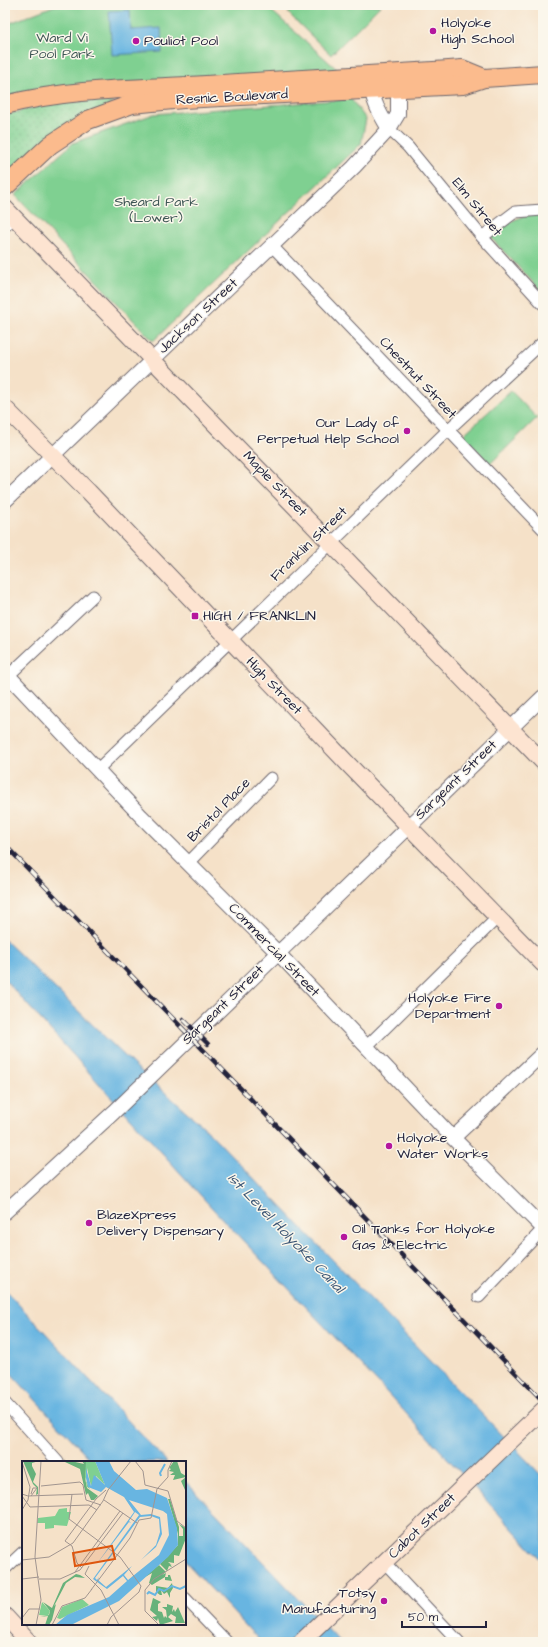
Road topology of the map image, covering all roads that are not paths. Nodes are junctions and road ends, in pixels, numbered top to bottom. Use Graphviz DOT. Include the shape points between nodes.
graph roads {
  1 [pos="543,74"];
  2 [pos="398,81"];
  3 [pos="371,82"];
  4 [pos="5,105"];
  5 [pos="389,129"];
  6 [pos="5,187"];
  7 [pos="543,210"];
  8 [pos="8,217"];
  9 [pos="482,237"];
  10 [pos="272,246"];
  11 [pos="543,304"];
  12 [pos="543,342"];
  13 [pos="153,359"];
  14 [pos="5,408"];
  15 [pos="447,431"];
  16 [pos="52,455"];
  17 [pos="5,501"];
  18 [pos="543,529"];
  19 [pos="332,544"];
  20 [pos="93,596"];
  21 [pos="230,641"];
  22 [pos="7,674"];
  23 [pos="543,697"];
  24 [pos="510,728"];
  25 [pos="543,762"];
  26 [pos="97,770"];
  27 [pos="271,778"];
  28 [pos="408,826"];
  29 [pos="188,863"];
  30 [pos="498,917"];
  31 [pos="277,952"];
  32 [pos="543,964"];
  33 [pos="366,1047"];
  34 [pos="543,1053"];
  35 [pos="453,1138"];
  36 [pos="5,1212"];
  37 [pos="543,1228"];
  38 [pos="480,1297"];
  39 [pos="5,1403"];
  40 [pos="543,1410"];
  41 [pos="57,1461"];
  42 [pos="22,1553"];
  43 [pos="384,1563"];
  44 [pos="5,1569"];
  45 [pos="186,1599"];
  46 [pos="5,1616"];
  47 [pos="29,1642"];
  48 [pos="227,1642"];
  49 [pos="301,1642"];
  50 [pos="459,1642"];
  1 -- 2 [label="main road, Resnic Boulevard" via="484,78 463,85"];
  2 -- 3 [label="main road, Resnic Boulevard"];
  2 -- 5 [label="street, Jackson Street" via="398,114"];
  3 -- 4 [label="main road, Resnic Boulevard" via="87,90"];
  3 -- 5 [label="street" via="378,110"];
  3 -- 6 [label="main road, Resnic Boulevard" via="132,104 88,120 50,145"];
  5 -- 9 [label="street, Elm Street" via="413,153"];
  5 -- 10 [label="street, Jackson Street" via="354,167"];
  7 -- 9 [label="street" via="515,212"];
  8 -- 13 [label="main road, Maple Street"];
  9 -- 11 [label="street, Elm Street"];
  10 -- 13 [label="street, Jackson Street"];
  10 -- 15 [label="street, Chestnut Street"];
  12 -- 15 [label="street, Franklin Street"];
  13 -- 16 [label="street, Jackson Street"];
  13 -- 19 [label="main road, Maple Street"];
  14 -- 16 [label="main road, High Street"];
  15 -- 18 [label="street, Chestnut Street"];
  15 -- 19 [label="street, Franklin Street"];
  16 -- 17 [label="street, Jackson Street"];
  16 -- 21 [label="main road, High Street"];
  19 -- 21 [label="street, Franklin Street"];
  19 -- 24 [label="main road, Maple Street"];
  20 -- 22 [label="street"];
  21 -- 26 [label="street, Franklin Street"];
  21 -- 28 [label="main road, High Street"];
  22 -- 26 [label="street, Commercial Street"];
  23 -- 24 [label="street, Sargeant Street"];
  24 -- 25 [label="main road, Maple Street"];
  24 -- 28 [label="street, Sargeant Street"];
  26 -- 29 [label="street, Commercial Street"];
  27 -- 29 [label="street, Bristol Place"];
  28 -- 30 [label="main road, High Street"];
  28 -- 31 [label="street, Sargeant Street"];
  29 -- 31 [label="street, Commercial Street"];
  30 -- 32 [label="main road, High Street"];
  30 -- 33 [label="street"];
  31 -- 33 [label="street, Commercial Street"];
  31 -- 36 [label="street, Sargeant Street" via="114,1112"];
  33 -- 35 [label="street, Commercial Street"];
  34 -- 35 [label="street"];
  35 -- 37 [label="street, Commercial Street"];
  37 -- 38 [label="street"];
  39 -- 41 [label="street"];
  40 -- 43 [label="main road, Cabot Street"];
  42 -- 44 [label="street"];
  43 -- 49 [label="main road, Cabot Street"];
  43 -- 50 [label="street"];
  45 -- 48 [label="street"];
  46 -- 47 [label="main road"];
}
